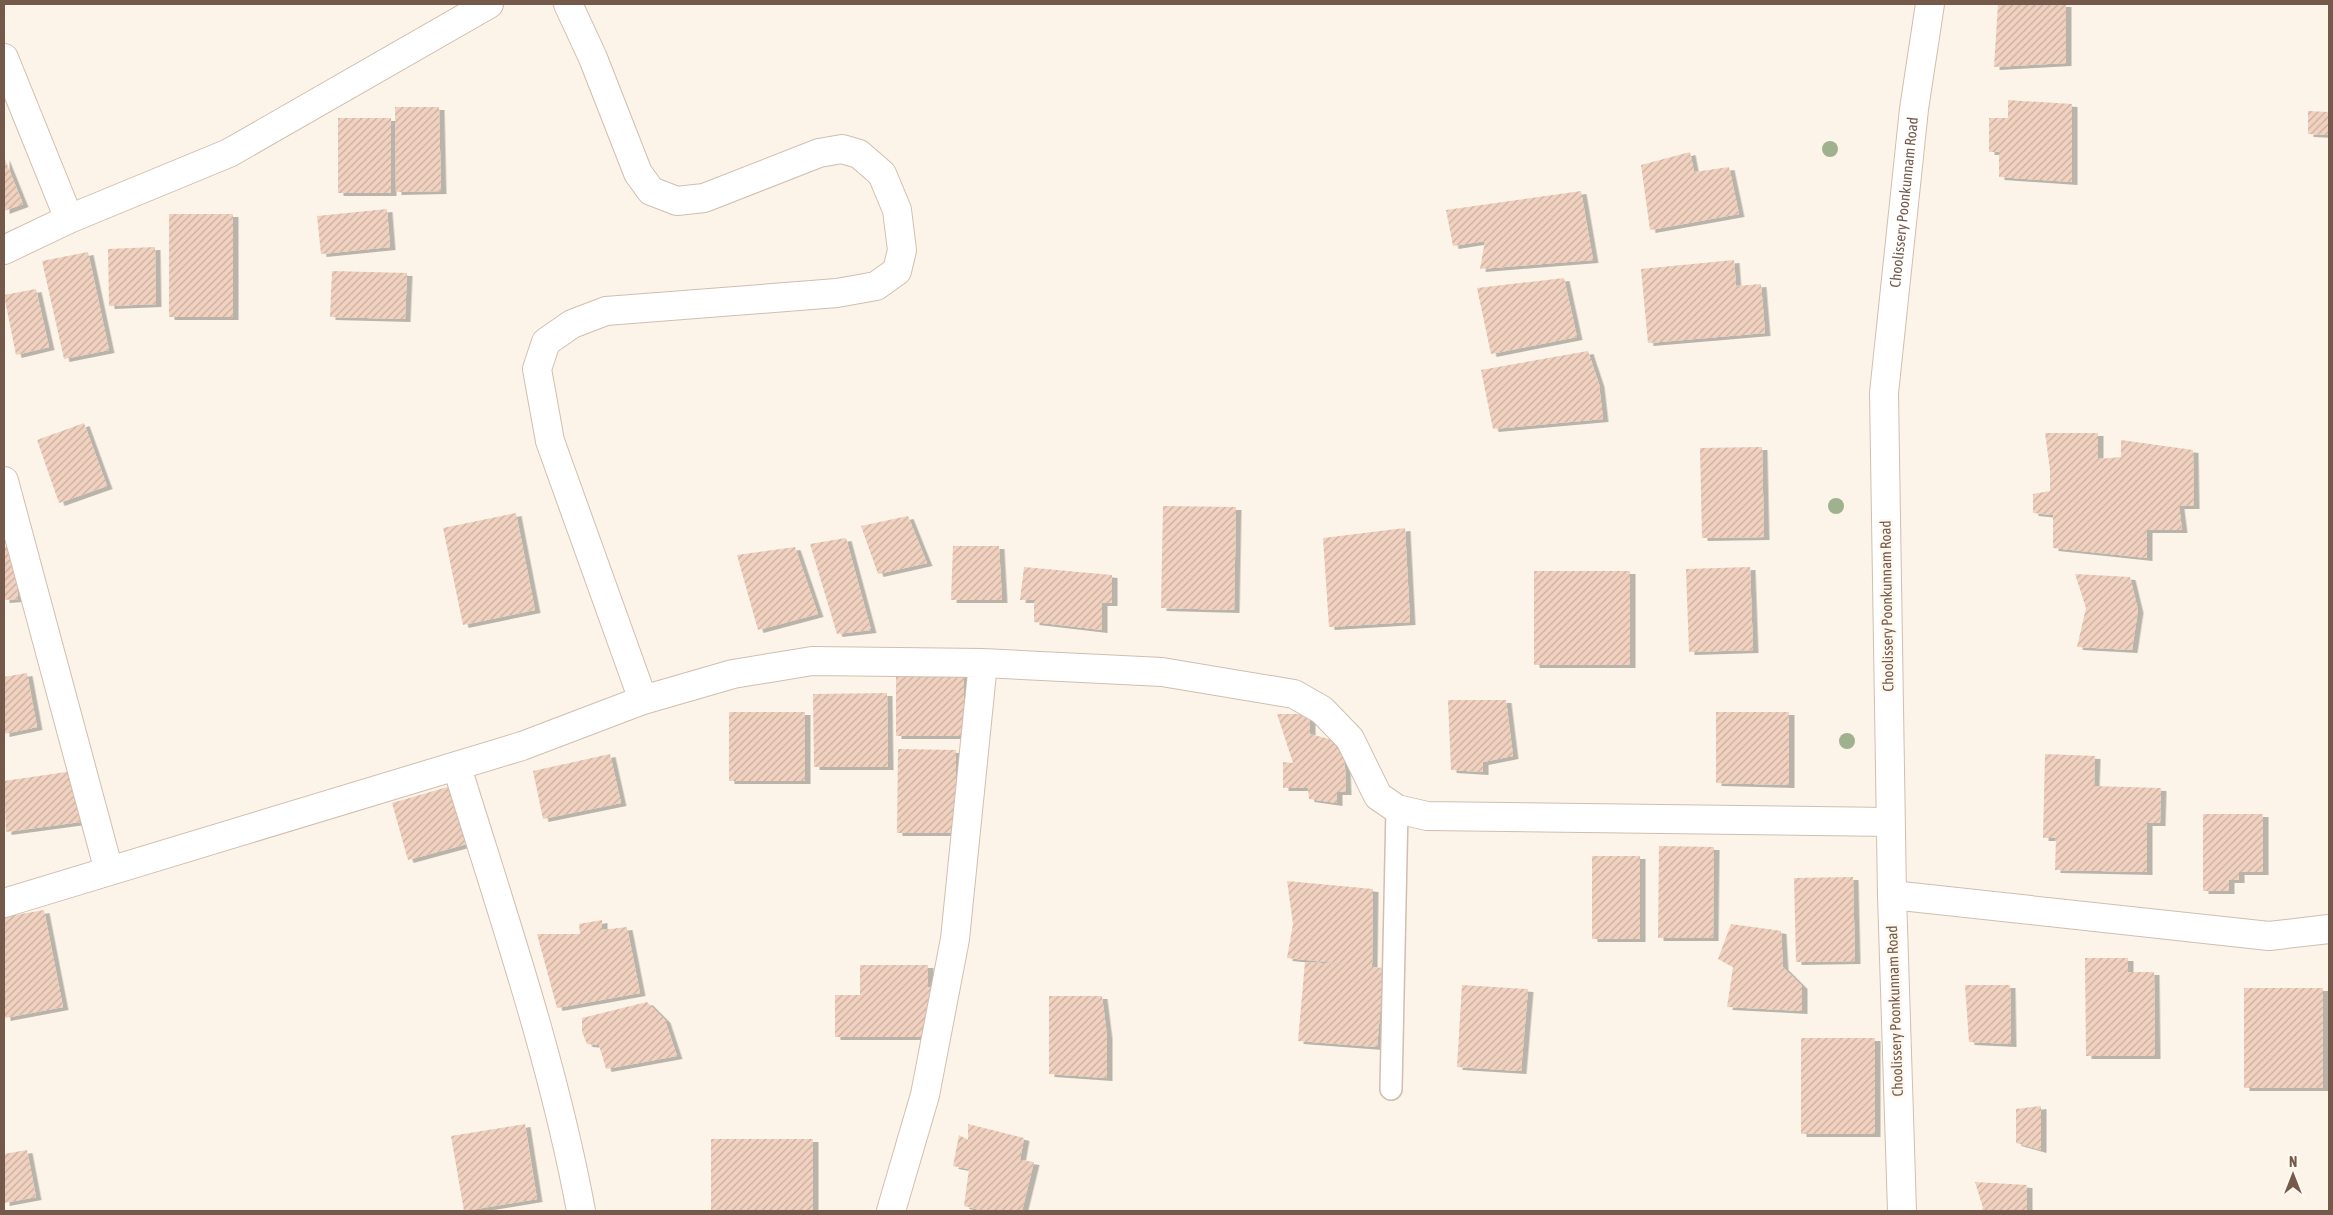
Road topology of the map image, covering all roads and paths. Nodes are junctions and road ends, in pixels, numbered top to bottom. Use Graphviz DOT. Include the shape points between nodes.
graph roads {
  1 [pos="489,4"];
  2 [pos="568,4"];
  3 [pos="1930,4"];
  4 [pos="4,58"];
  5 [pos="69,219"];
  6 [pos="4,250"];
  7 [pos="4,480"];
  8 [pos="983,663"];
  9 [pos="643,700"];
  10 [pos="457,767"];
  11 [pos="1397,809"];
  12 [pos="1890,822"];
  13 [pos="109,871"];
  14 [pos="1892,895"];
  15 [pos="4,903"];
  16 [pos="2329,929"];
  17 [pos="1391,1089"];
  18 [pos="581,1211"];
  19 [pos="891,1211"];
  20 [pos="1902,1211"];
  1 -- 5 [label="street" via="229,154"];
  2 -- 9 [label="street" via="593,58 638,174 651,191 677,201 704,198 819,153 842,149 859,154 882,174 898,210 902,250 897,271 876,286 838,293 606,311 572,324 546,342 538,369 550,441"];
  3 -- 12 [label="street, Choolissery Poonkunnam Road" via="1914,109 1884,393"];
  4 -- 5 [label="street"];
  5 -- 6 [label="street"];
  7 -- 13 [label="street"];
  8 -- 9 [label="street" via="812,661 733,674"];
  8 -- 11 [label="street" via="1162,672 1294,694 1322,710 1350,738 1378,796"];
  8 -- 19 [label="street" via="955,939 925,1095"];
  9 -- 10 [label="street"];
  10 -- 13 [label="street"];
  10 -- 18 [label="street" via="531,1009 572,1164"];
  11 -- 12 [label="street" via="1427,816"];
  11 -- 17 [label="lane"];
  12 -- 14 [label="street, Choolissery Poonkunnam Road"];
  13 -- 15 [label="street"];
  14 -- 16 [label="street" via="2269,936"];
  14 -- 20 [label="street, Choolissery Poonkunnam Road"];
}
